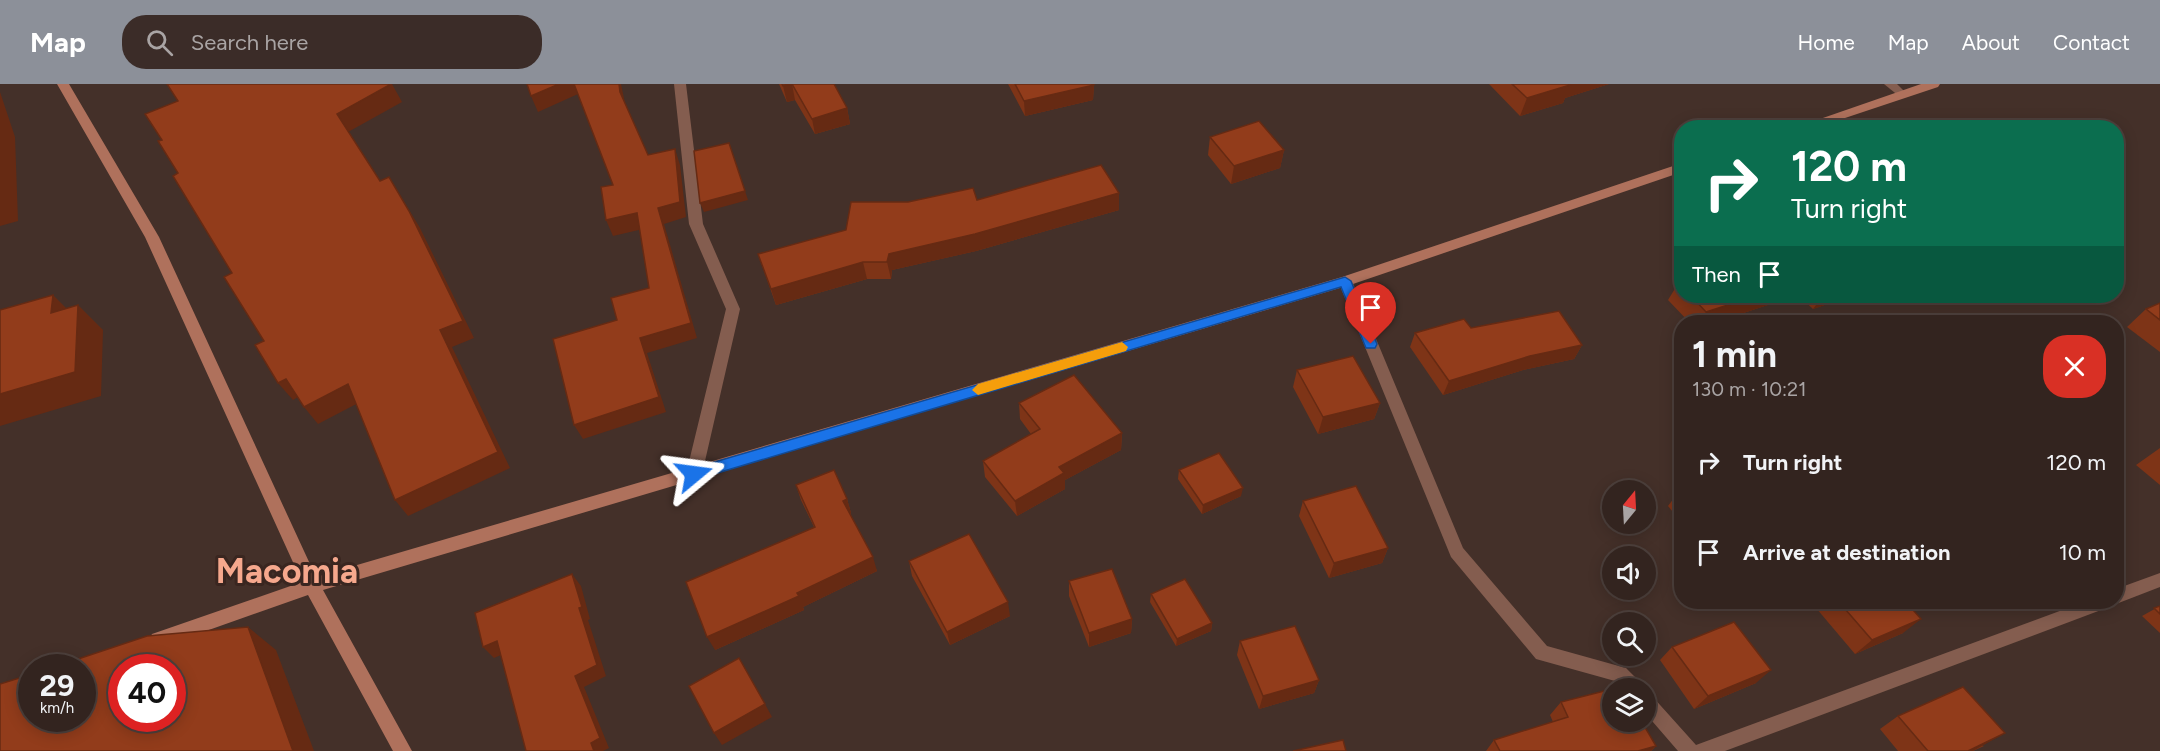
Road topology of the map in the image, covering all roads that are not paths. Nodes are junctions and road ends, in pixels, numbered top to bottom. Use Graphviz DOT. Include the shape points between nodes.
graph roads {
  1 [pos="63,84"];
  2 [pos="680,84"];
  3 [pos="1890,84"];
  4 [pos="1934,84"];
  5 [pos="1900,93"];
  6 [pos="1823,120"];
  7 [pos="1674,170"];
  8 [pos="1345,281"];
  9 [pos="694,474"];
  10 [pos="2160,580"];
  11 [pos="312,586"];
  12 [pos="2124,594"];
  13 [pos="2084,609"];
  14 [pos="147,644"];
  15 [pos="1624,678"];
  16 [pos="1656,713"];
  17 [pos="403,751"];
  18 [pos="1690,751"];
  19 [pos="1702,751"];
  1 -- 11 [label="street" via="152,237"];
  2 -- 9 [label="street" via="696,224 733,309"];
  3 -- 5 [label="street"];
  4 -- 5 [label="street"];
  5 -- 6 [label="street"];
  7 -- 8 [label="street"];
  8 -- 9 [label="street"];
  8 -- 15 [label="street" via="1457,552 1542,653"];
  9 -- 11 [label="street"];
  10 -- 12 [label="street"];
  11 -- 14 [label="street"];
  11 -- 17 [label="street"];
  13 -- 19 [label="street"];
  16 -- 18 [label="street"];
}
